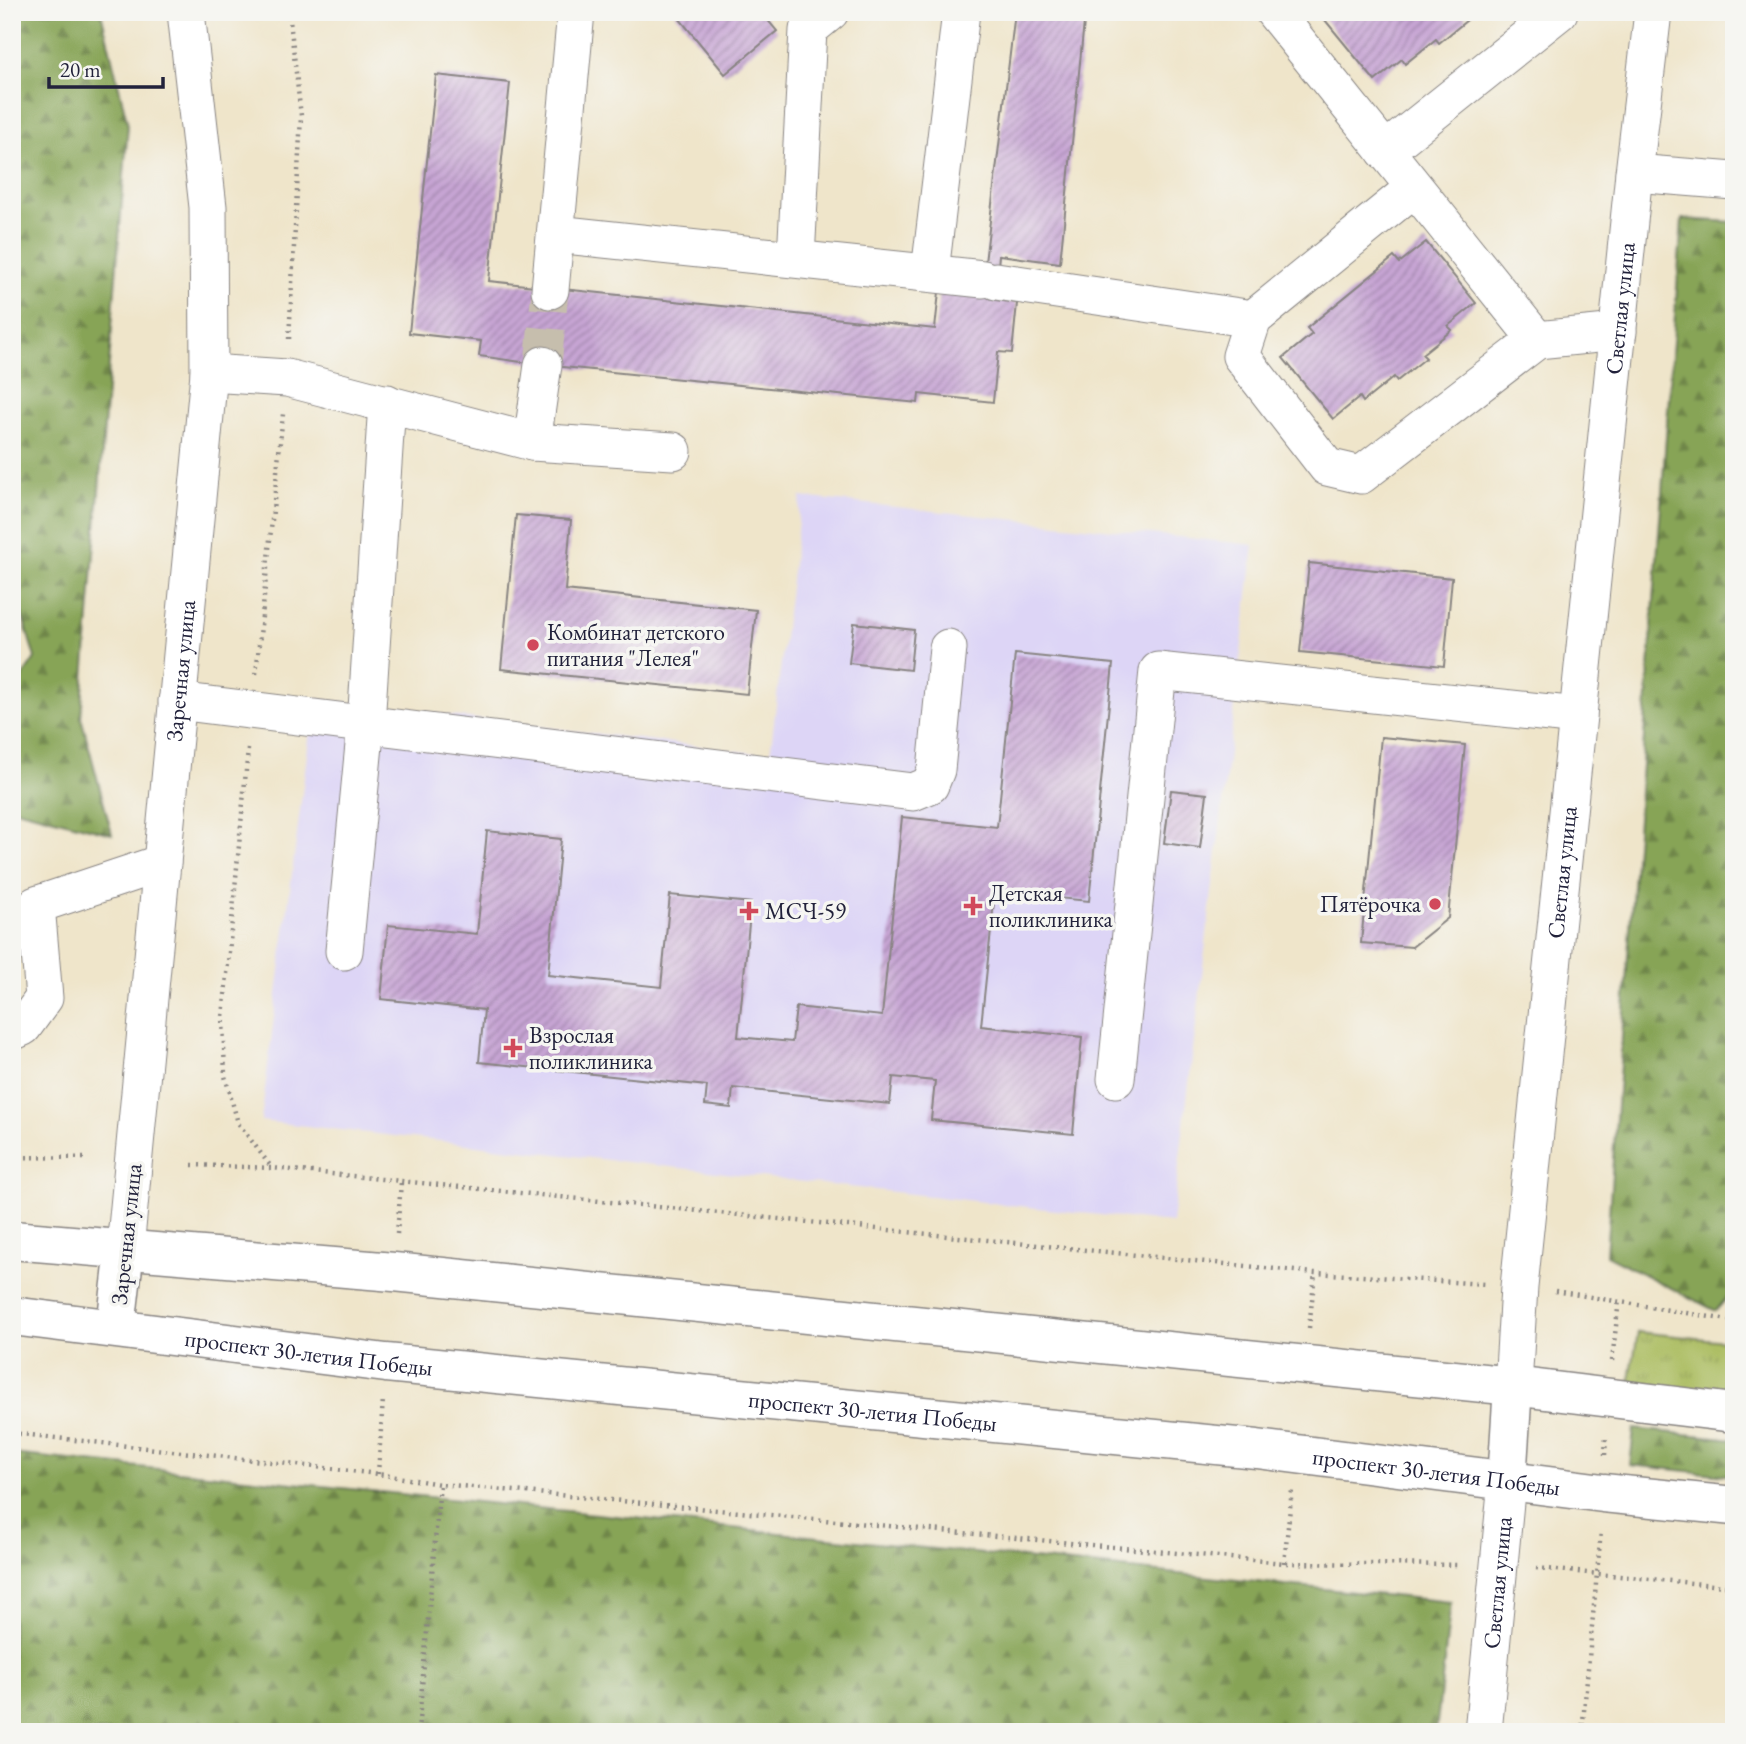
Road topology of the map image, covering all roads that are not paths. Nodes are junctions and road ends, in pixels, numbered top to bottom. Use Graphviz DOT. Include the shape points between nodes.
graph roads {
  1 [pos="186,12"];
  2 [pos="576,12"];
  3 [pos="830,12"];
  4 [pos="961,12"];
  5 [pos="1274,12"];
  6 [pos="1559,12"];
  7 [pos="1648,13"];
  8 [pos="1385,150"];
  9 [pos="1634,173"];
  10 [pos="1734,181"];
  11 [pos="1415,188"];
  12 [pos="556,234"];
  13 [pos="796,257"];
  14 [pos="930,272"];
  15 [pos="550,290"];
  16 [pos="1253,319"];
  17 [pos="1618,332"];
  18 [pos="1536,340"];
  19 [pos="543,365"];
  20 [pos="209,373"];
  21 [pos="387,403"];
  22 [pos="532,442"];
  23 [pos="673,451"];
  24 [pos="948,648"];
  25 [pos="177,701"];
  26 [pos="1578,716"];
  27 [pos="366,724"];
  28 [pos="162,863"];
  29 [pos="24,905"];
  30 [pos="344,951"];
  31 [pos="12,1032"];
  32 [pos="1116,1079"];
  33 [pos="12,1240"];
  34 [pos="125,1249"];
  35 [pos="12,1316"];
  36 [pos="116,1327"];
  37 [pos="1513,1386"];
  38 [pos="1734,1413"];
  39 [pos="1507,1481"];
  40 [pos="1734,1506"];
  41 [pos="1483,1732"];
  1 -- 20 [label="street, Заречная улица" via="208,207"];
  2 -- 12 [label="street"];
  3 -- 13 [label="street" via="808,30"];
  4 -- 14 [label="street"];
  5 -- 8 [label="street"];
  6 -- 8 [label="street"];
  7 -- 9 [label="street, Светлая улица"];
  8 -- 11 [label="street"];
  9 -- 10 [label="street"];
  9 -- 17 [label="street, Светлая улица"];
  11 -- 16 [label="street"];
  11 -- 18 [label="street"];
  12 -- 13 [label="street"];
  12 -- 15 [label="street"];
  13 -- 14 [label="street"];
  14 -- 16 [label="street"];
  16 -- 18 [label="street" via="1241,356 1327,467 1361,475"];
  17 -- 18 [label="street"];
  17 -- 26 [label="street, Светлая улица"];
  19 -- 22 [label="street"];
  20 -- 21 [label="street" via="287,378"];
  20 -- 25 [label="street, Заречная улица"];
  21 -- 22 [label="street"];
  21 -- 27 [label="street"];
  22 -- 23 [label="street"];
  24 -- 27 [label="street" via="936,770 930,785 913,792"];
  25 -- 27 [label="street"];
  25 -- 28 [label="street, Заречная улица"];
  26 -- 32 [label="street" via="1158,671"];
  26 -- 37 [label="street, Светлая улица" via="1519,1287"];
  27 -- 30 [label="street"];
  28 -- 29 [label="street"];
  28 -- 34 [label="street, Заречная улица"];
  29 -- 31 [label="street" via="44,998 23,1027"];
  33 -- 34 [label="main road"];
  34 -- 36 [label="main road, Заречная улица"];
  34 -- 37 [label="main road" via="394,1272"];
  35 -- 36 [label="main road, проспект 30-летия Победы"];
  36 -- 39 [label="main road, проспект 30-летия Победы" via="386,1363 1296,1453"];
  37 -- 38 [label="main road"];
  37 -- 39 [label="main road, Светлая улица"];
  39 -- 40 [label="main road, проспект 30-летия Победы"];
  39 -- 41 [label="street, Светлая улица"];
}
